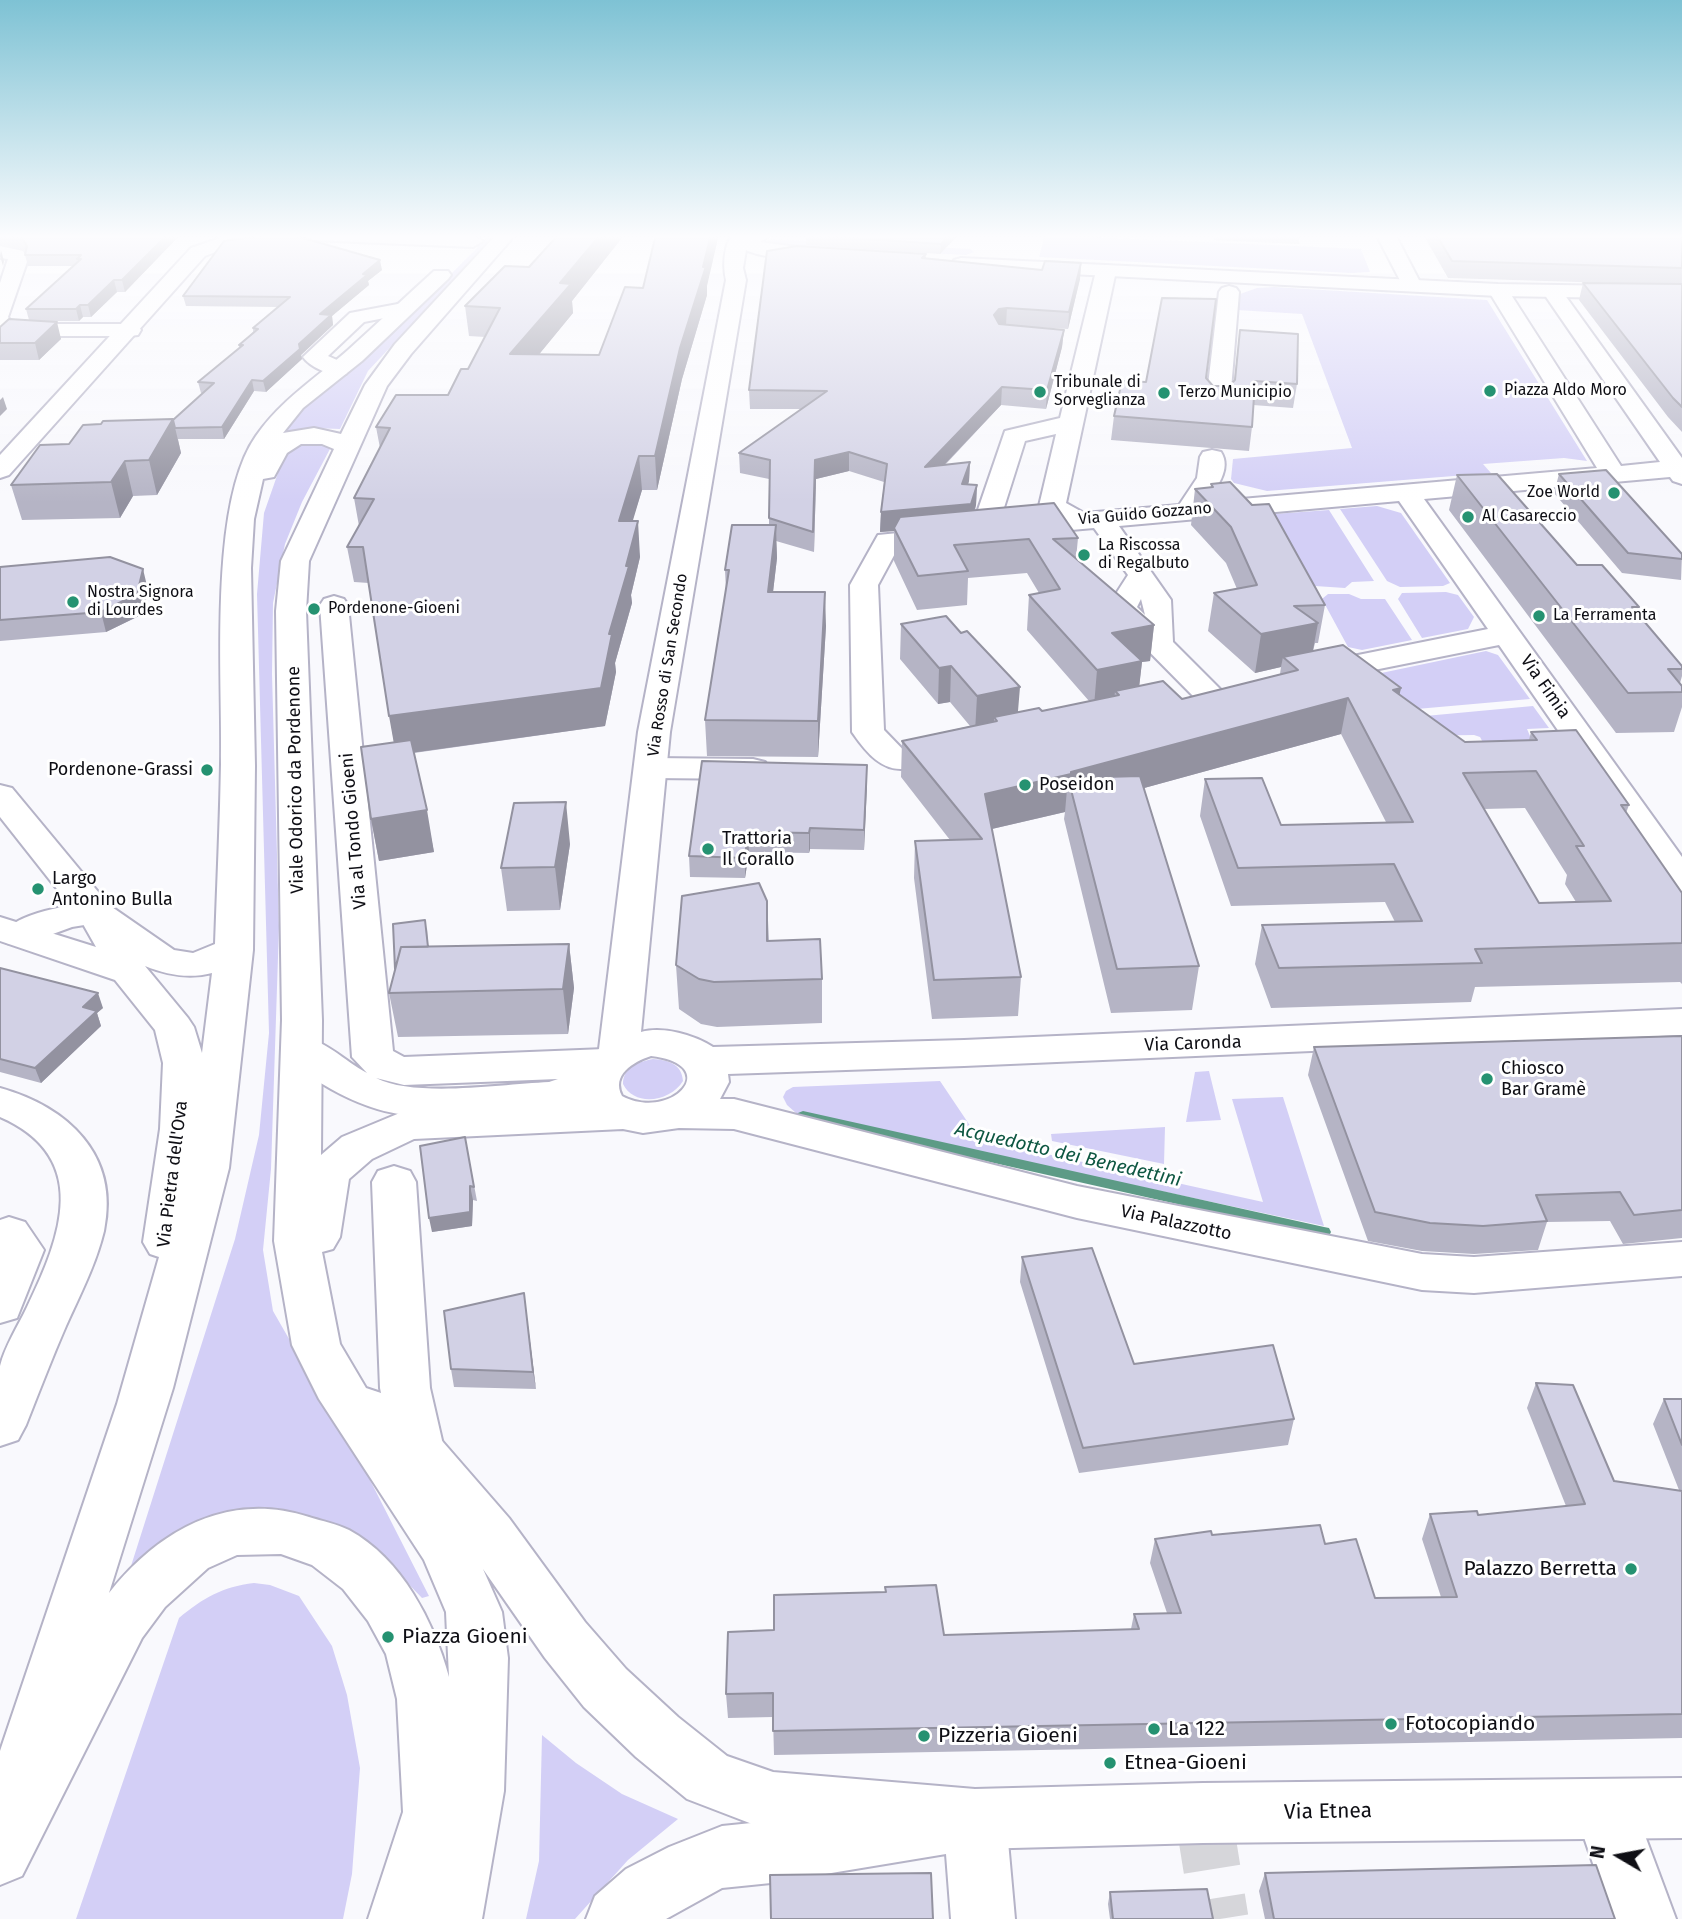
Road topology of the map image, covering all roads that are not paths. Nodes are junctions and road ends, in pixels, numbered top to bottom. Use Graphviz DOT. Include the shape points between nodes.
graph roads {
  1 [pos="1,324"];
  2 [pos="136,324"];
  3 [pos="387,324"];
  4 [pos="428,324"];
  5 [pos="728,324"];
  6 [pos="1095,324"];
  7 [pos="1226,324"];
  8 [pos="1519,324"];
  9 [pos="1575,324"];
  10 [pos="130,330"];
  11 [pos="1066,338"];
  12 [pos="1092,340"];
  13 [pos="1218,402"];
  14 [pos="1072,424"];
  15 [pos="346,448"];
  16 [pos="0,470"];
  17 [pos="1680,471"];
  18 [pos="1613,473"];
  19 [pos="1406,492"];
  20 [pos="1253,504"];
  21 [pos="1188,510"];
  22 [pos="241,519"];
  23 [pos="1089,519"];
  24 [pos="983,533"];
  25 [pos="334,605"];
  26 [pos="1508,634"];
  27 [pos="1290,677"];
  28 [pos="1168,702"];
  29 [pos="651,768"];
  30 [pos="780,769"];
  31 [pos="858,770"];
  32 [pos="0,794"];
  33 [pos="1682,883"];
  34 [pos="96,913"];
  35 [pos="10,932"];
  36 [pos="234,950"];
  37 [pos="129,971"];
  38 [pos="1682,1022"];
  39 [pos="302,1049"];
  40 [pos="704,1061"];
  41 [pos="607,1063"];
  42 [pos="0,1102"];
  43 [pos="677,1113"];
  44 [pos="625,1114"];
  45 [pos="394,1182"];
  46 [pos="0,1240"];
  47 [pos="1682,1259"];
  48 [pos="306,1297"];
  49 [pos="0,1305"];
  50 [pos="20,1324"];
  51 [pos="337,1385"];
  52 [pos="145,1395"];
  53 [pos="0,1425"];
  54 [pos="418,1449"];
  55 [pos="479,1658"];
  56 [pos="434,1803"];
  57 [pos="1682,1808"];
  58 [pos="1606,1811"];
  59 [pos="975,1819"];
  60 [pos="0,1843"];
  61 [pos="0,1854"];
  62 [pos="400,1919"];
  63 [pos="441,1919"];
  64 [pos="450,1919"];
  65 [pos="618,1919"];
  66 [pos="983,1919"];
  67 [pos="1644,1919"];
  1 -- 10 [label="main road" via="20,329"];
  2 -- 10 [label="main road"];
  3 -- 22 [label="main road" via="295,404 266,439 254,462"];
  4 -- 15 [label="main road, Viale Odorico da Pordenone" via="385,371"];
  5 -- 29 [label="main road, Via Rosso di San Secondo"];
  6 -- 12 [label="main road"];
  7 -- 13 [label="main road"];
  8 -- 18 [label="main road"];
  9 -- 17 [label="main road"];
  10 -- 16 [label="main road"];
  11 -- 12 [label="main road"];
  12 -- 14 [label="main road"];
  14 -- 23 [label="main road" via="1052,506"];
  14 -- 24 [label="main road" via="1014,436"];
  15 -- 22 [label="main road" via="344,443 323,436 284,442"];
  15 -- 39 [label="main road, Viale Odorico da Pordenone" via="295,561 291,611"];
  17 -- 18 [label="main road, Via Guido Gozzano"];
  18 -- 19 [label="main road, Via Guido Gozzano"];
  19 -- 20 [label="main road, Via Guido Gozzano"];
  19 -- 26 [label="main road, Via Fimia"];
  20 -- 21 [label="main road, Via Guido Gozzano"];
  20 -- 21 [label="main road" via="1211,468"];
  21 -- 23 [label="main road, Via Guido Gozzano"];
  22 -- 36 [label="main road"];
  23 -- 24 [label="main road, Via Guido Gozzano"];
  23 -- 28 [label="main road" via="1141,576 1123,607 1132,620 1222,691"];
  24 -- 31 [label="main road, Via Guido Gozzano" via="888,541 864,585 869,732 911,758"];
  25 -- 41 [label="main road, Via al Tondo Gioeni" via="373,1057 404,1071"];
  26 -- 27 [label="main road"];
  26 -- 33 [label="main road, Via Fimia"];
  29 -- 30 [label="main road"];
  29 -- 41 [label="main road, Via Rosso di San Secondo"];
  32 -- 34 [label="main road"];
  34 -- 35 [label="main road" via="64,916"];
  34 -- 36 [label="main road" via="174,963 208,962"];
  34 -- 37 [label="main road, Via Pietra dell'Ova"];
  35 -- 37 [label="main road"];
  36 -- 52 [label="main road" via="207,1168"];
  37 -- 52 [label="main road, Via Pietra dell'Ova" via="173,1027 184,1063 182,1129"];
  38 -- 40 [label="main road, Via Caronda"];
  39 -- 41 [label="main road" via="377,1096 414,1103 554,1096 586,1083"];
  39 -- 48 [label="main road, Viale Odorico da Pordenone" via="297,1241"];
  40 -- 41 [label="main road" via="681,1046 666,1043 634,1046"];
  40 -- 43 [label="main road" via="710,1076 706,1091"];
  41 -- 44 [label="main road" via="596,1084 599,1095"];
  42 -- 50 [label="main road" via="45,1122 71,1149 83,1178 86,1206 73,1260"];
  43 -- 44 [label="main road" via="641,1118"];
  43 -- 47 [label="main road, Via Palazzotto" via="734,1114 1077,1202 1422,1272 1474,1275"];
  44 -- 48 [label="main road" via="407,1125 357,1148 328,1173"];
  45 -- 54 [label="main road" via="405,1388"];
  46 -- 49 [label="main road" via="9,1234 21,1250"];
  48 -- 51 [label="main road, Viale Odorico da Pordenone" via="316,1345"];
  50 -- 53 [label="main road"];
  51 -- 54 [label="main road"];
  51 -- 55 [label="main road, Viale Odorico da Pordenone" via="446,1547 474,1612"];
  52 -- 60 [label="main road"];
  54 -- 59 [label="main road" via="490,1535 605,1688 708,1778 773,1802"];
  55 -- 56 [label="main road"];
  55 -- 64 [label="main road, Viale Odorico da Pordenone" via="474,1791"];
  56 -- 61 [label="main road" via="426,1699 414,1649 388,1603 362,1572 330,1547 281,1531 233,1532 189,1551 145,1590 122,1620"];
  56 -- 62 [label="main road"];
  56 -- 63 [label="main road"];
  57 -- 58 [label="main road, Via Etnea"];
  58 -- 59 [label="main road, Via Etnea"];
  58 -- 67 [label="main road"];
  59 -- 65 [label="main road" via="722,1857 649,1892"];
  59 -- 66 [label="main road"];
}
